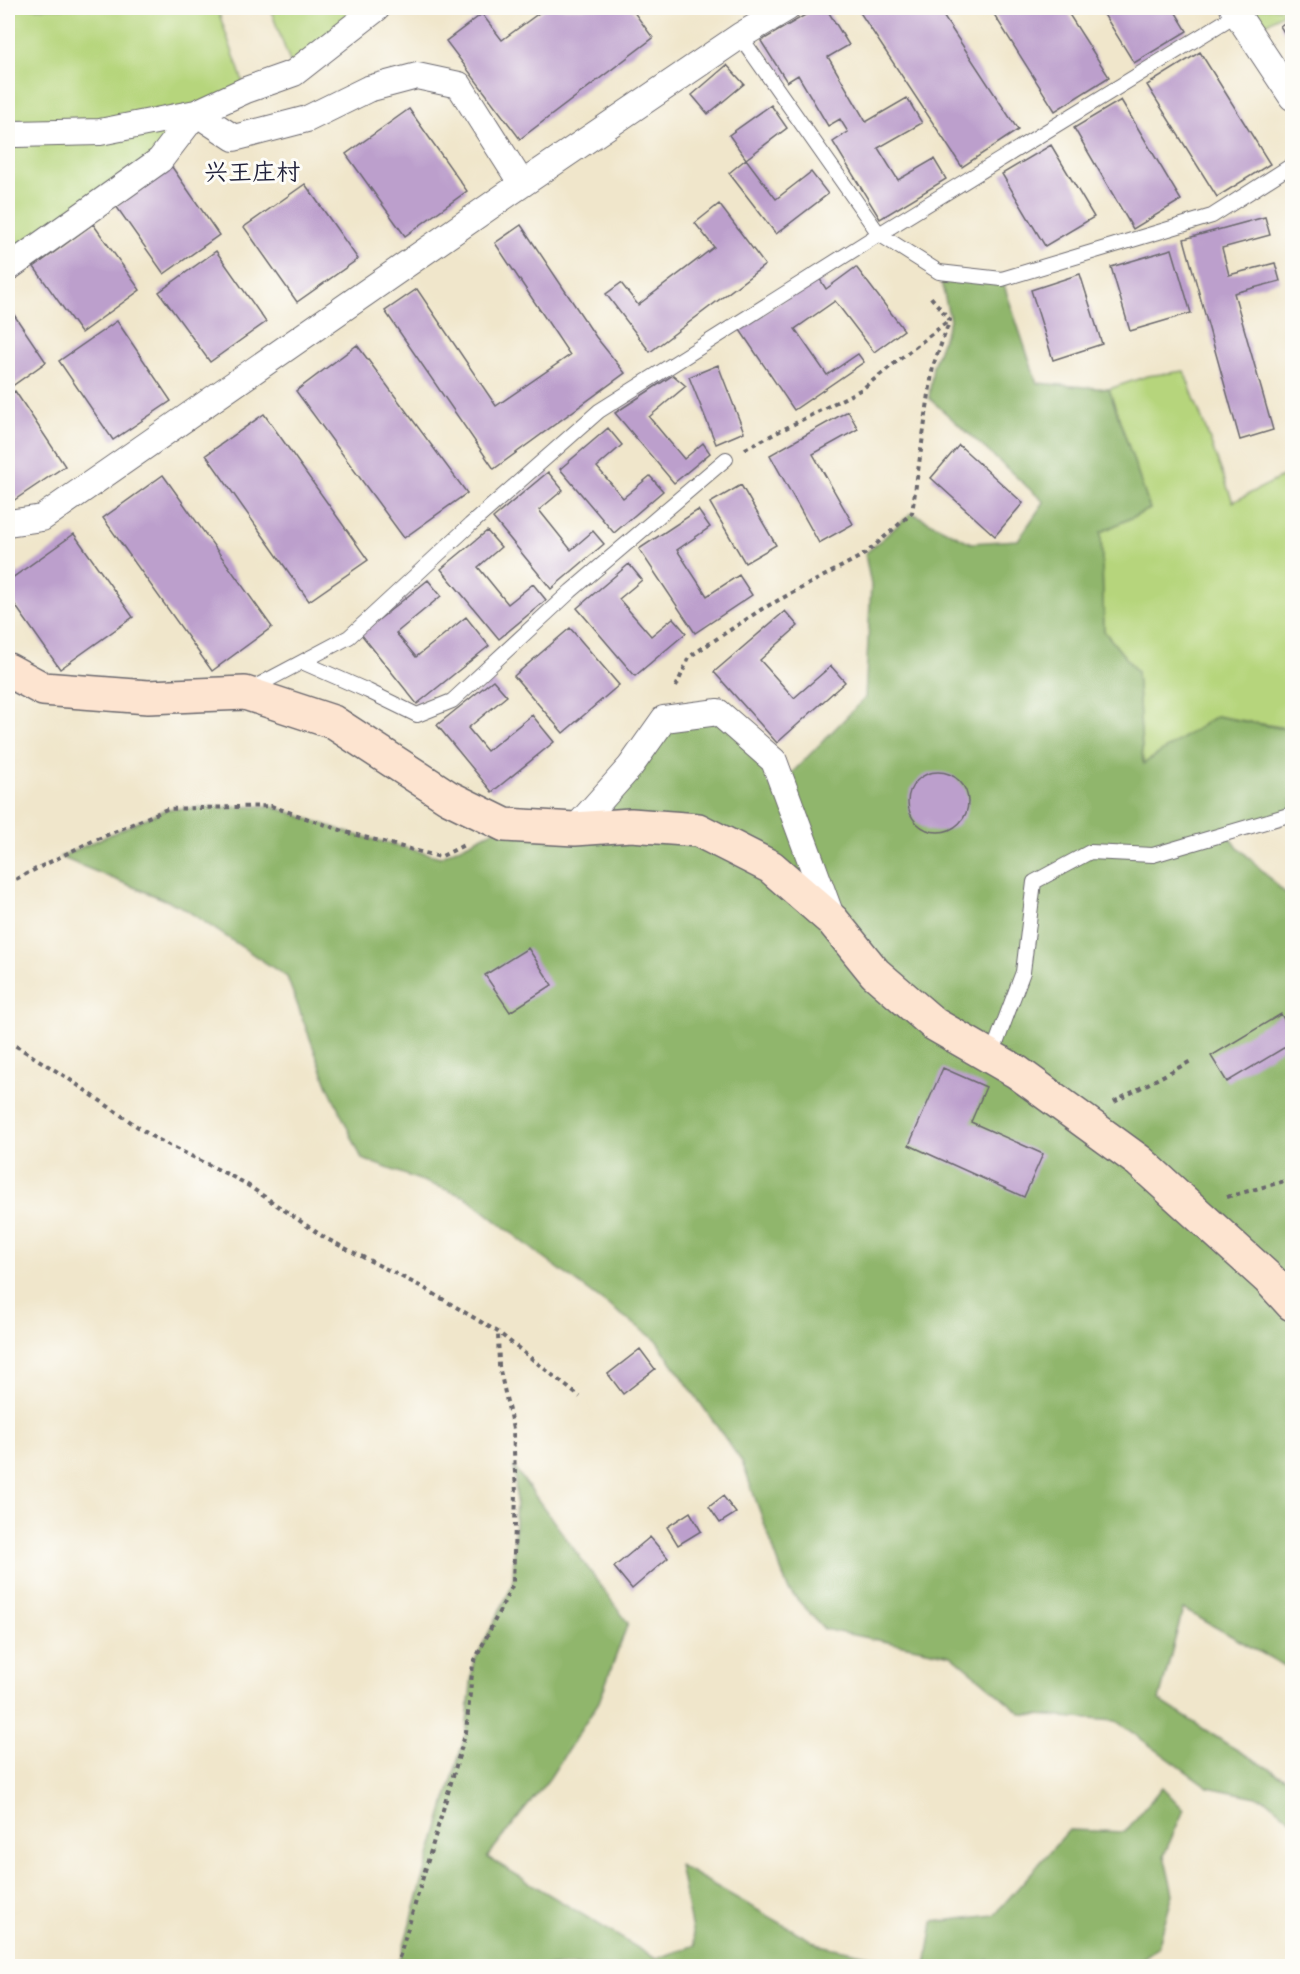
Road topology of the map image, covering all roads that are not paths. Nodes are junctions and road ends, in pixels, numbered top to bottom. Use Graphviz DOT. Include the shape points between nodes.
graph roads {
  1 [pos="376,8"];
  2 [pos="787,8"];
  3 [pos="1235,11"];
  4 [pos="740,36"];
  5 [pos="1293,97"];
  6 [pos="196,113"];
  7 [pos="8,131"];
  8 [pos="1293,165"];
  9 [pos="522,184"];
  10 [pos="879,234"];
  11 [pos="8,268"];
  12 [pos="726,459"];
  13 [pos="8,523"];
  14 [pos="302,662"];
  15 [pos="8,670"];
  16 [pos="245,693"];
  17 [pos="1293,814"];
  18 [pos="575,829"];
  19 [pos="833,921"];
  20 [pos="991,1057"];
  21 [pos="1293,1304"];
  1 -- 6 [label="street" via="294,73"];
  2 -- 4 [label="street"];
  3 -- 5 [label="street"];
  3 -- 10 [label="lane"];
  4 -- 9 [label="street"];
  4 -- 10 [label="lane"];
  6 -- 7 [label="street" via="100,132"];
  6 -- 9 [label="street" via="234,138 307,119 368,89 417,76 459,84"];
  6 -- 11 [label="street" via="160,160"];
  8 -- 10 [label="lane" via="1212,216 1002,279 939,272"];
  9 -- 13 [label="street" via="42,518"];
  10 -- 14 [label="lane" via="599,411 348,637"];
  12 -- 14 [label="lane" via="571,591 452,701 417,715"];
  14 -- 16 [label="lane"];
  15 -- 16 [label="street" via="43,689 148,697"];
  16 -- 18 [label="street" via="333,723 448,797 505,825"];
  17 -- 20 [label="lane" via="1153,855 1090,852 1034,882 1023,972"];
  18 -- 19 [label="street" via="631,825 698,830 771,867"];
  18 -- 19 [label="street" via="630,767 664,719 718,712 774,761"];
  19 -- 20 [label="street" via="875,973 934,1024"];
  20 -- 21 [label="street" via="1139,1161"];
}
